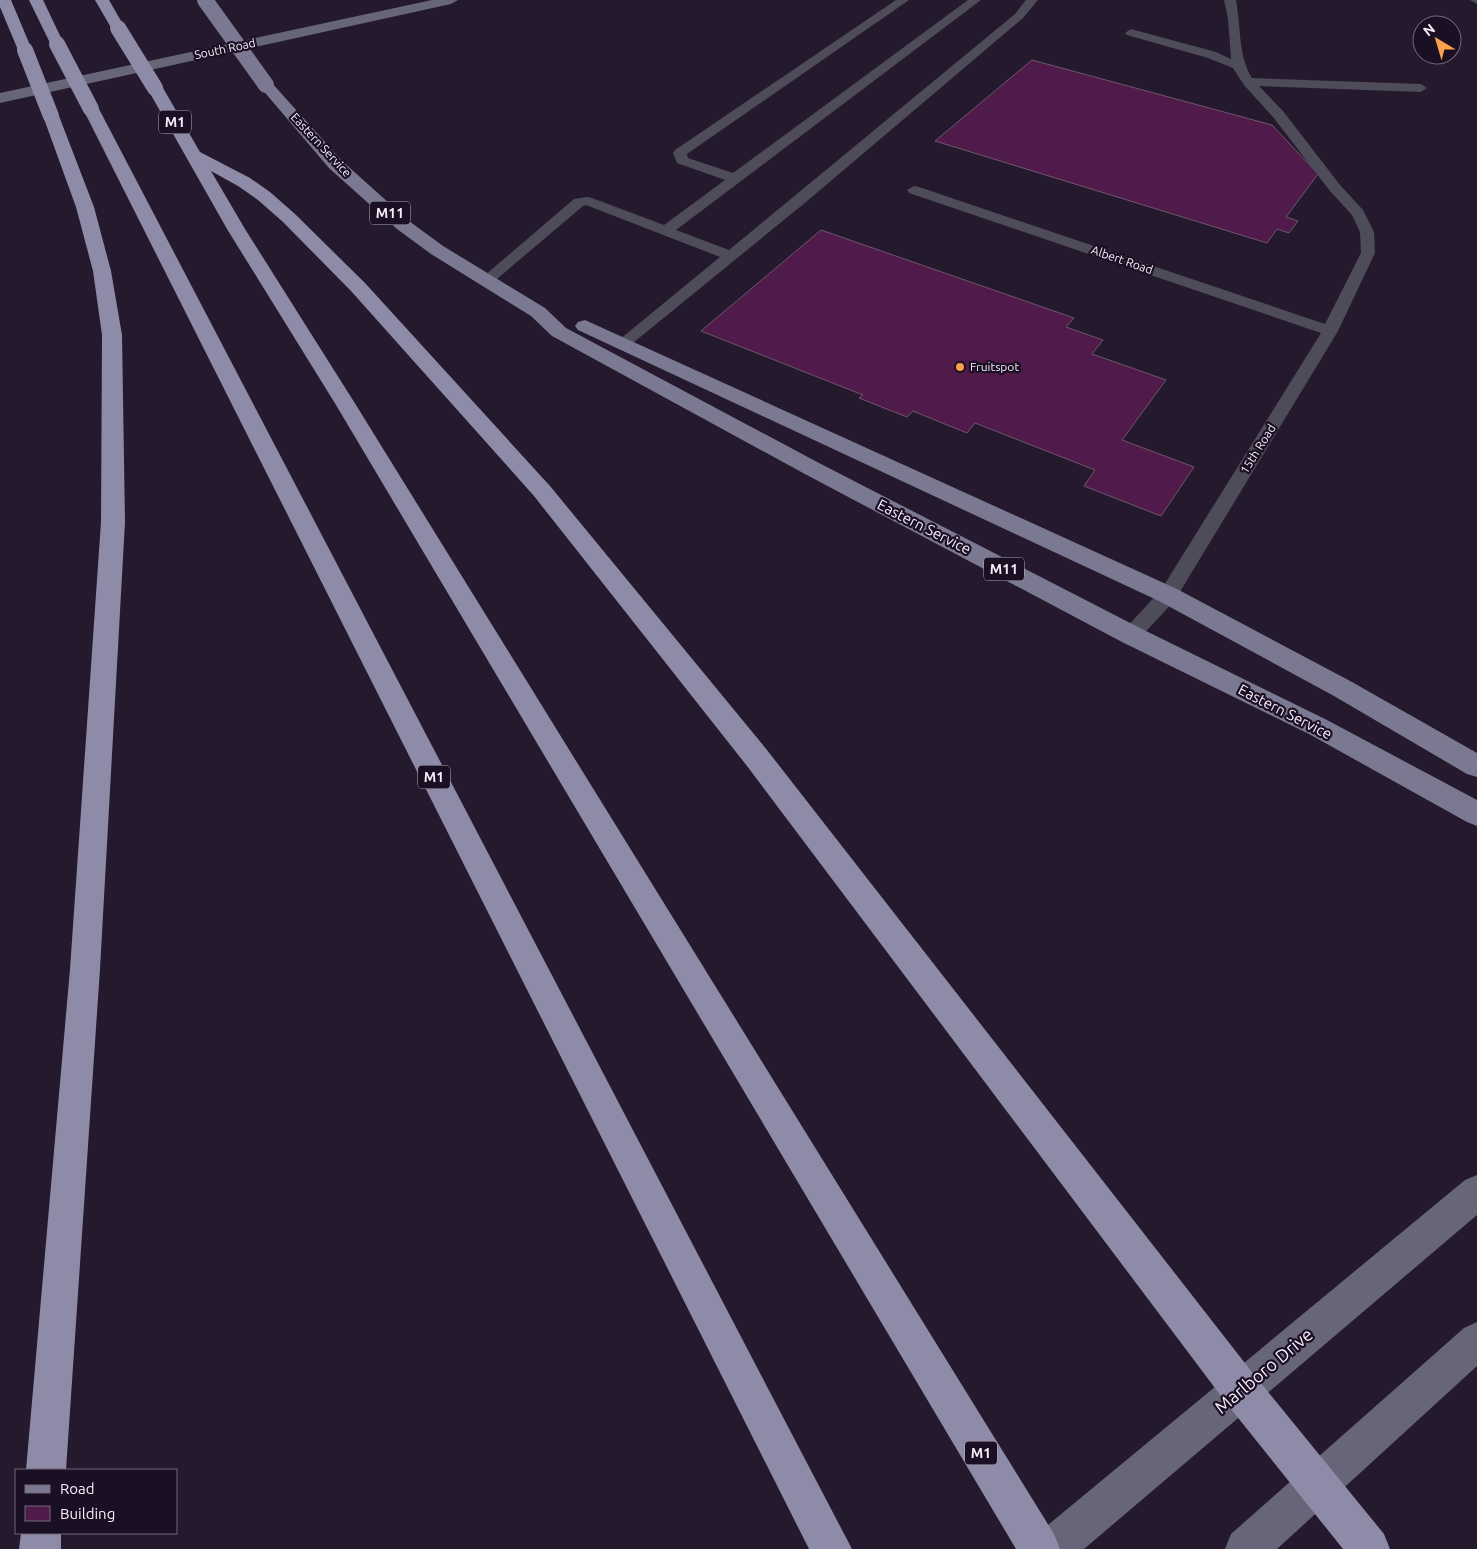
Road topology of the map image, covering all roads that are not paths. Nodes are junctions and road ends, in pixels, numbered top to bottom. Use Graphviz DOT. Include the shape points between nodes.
graph roads {
  1 [pos="4,0"];
  2 [pos="36,0"];
  3 [pos="102,0"];
  4 [pos="205,0"];
  5 [pos="387,0"];
  6 [pos="451,0"];
  7 [pos="903,0"];
  8 [pos="975,0"];
  9 [pos="1032,0"];
  10 [pos="1230,0"];
  11 [pos="1131,34"];
  12 [pos="213,36"];
  13 [pos="150,50"];
  14 [pos="1238,66"];
  15 [pos="17,80"];
  16 [pos="1248,82"];
  17 [pos="1421,88"];
  18 [pos="0,98"];
  19 [pos="196,156"];
  20 [pos="734,178"];
  21 [pos="914,190"];
  22 [pos="666,231"];
  23 [pos="730,256"];
  24 [pos="486,281"];
  25 [pos="538,312"];
  26 [pos="1330,330"];
  27 [pos="622,344"];
  28 [pos="1168,595"];
  29 [pos="1131,635"];
  30 [pos="1477,766"];
  31 [pos="1477,814"];
  32 [pos="1477,1192"];
  33 [pos="1477,1341"];
  34 [pos="1241,1390"];
  35 [pos="46,1469"];
  36 [pos="1319,1485"];
  37 [pos="41,1534"];
  38 [pos="40,1549"];
  39 [pos="831,1549"];
  40 [pos="1039,1549"];
  41 [pos="1052,1549"];
  42 [pos="1246,1549"];
  43 [pos="1368,1549"];
  1 -- 35 [label="highway, bridge" via="85,207 102,272 113,360 113,522 85,969"];
  2 -- 39 [label="highway, M1, bridge"];
  3 -- 19 [label="highway, M1, bridge"];
  4 -- 24 [label="main road, Eastern Service / M11, bridge" via="266,85 335,164 403,225"];
  5 -- 12 [label="street, South Road"];
  6 -- 18 [label="street, South Road"];
  7 -- 20 [label="lane" via="680,153 682,160 689,164"];
  8 -- 20 [label="lane"];
  9 -- 23 [label="lane" via="1019,16"];
  10 -- 14 [label="lane"];
  11 -- 14 [label="lane" via="1212,55"];
  13 -- 15 [label="street"];
  14 -- 16 [label="lane"];
  16 -- 17 [label="lane"];
  16 -- 26 [label="lane, 15th Road" via="1358,213 1367,232 1368,253"];
  19 -- 34 [label="highway" via="244,182 289,218 365,294 542,490 757,758"];
  19 -- 40 [label="highway, M1" via="236,229"];
  20 -- 22 [label="lane"];
  21 -- 26 [label="lane, Albert Road"];
  22 -- 23 [label="lane"];
  22 -- 24 [label="lane" via="587,201 579,202"];
  23 -- 27 [label="lane"];
  24 -- 25 [label="main road, Eastern Service / M11"];
  25 -- 27 [label="main road, Eastern Service / M11" via="576,322"];
  25 -- 29 [label="main road, Eastern Service / M11" via="559,332"];
  26 -- 28 [label="lane, 15th Road"];
  27 -- 28 [label="main road, Eastern Service / M11"];
  28 -- 29 [label="lane, 15th Road"];
  28 -- 30 [label="main road, Eastern Service / M11"];
  29 -- 31 [label="main road, Eastern Service / M11" via="1318,727"];
  32 -- 34 [label="street, Marlboro Drive"];
  33 -- 36 [label="street"];
  34 -- 36 [label="highway"];
  34 -- 41 [label="street, Marlboro Drive"];
  36 -- 42 [label="street"];
  36 -- 43 [label="highway"];
  37 -- 38 [label="highway"];
}
